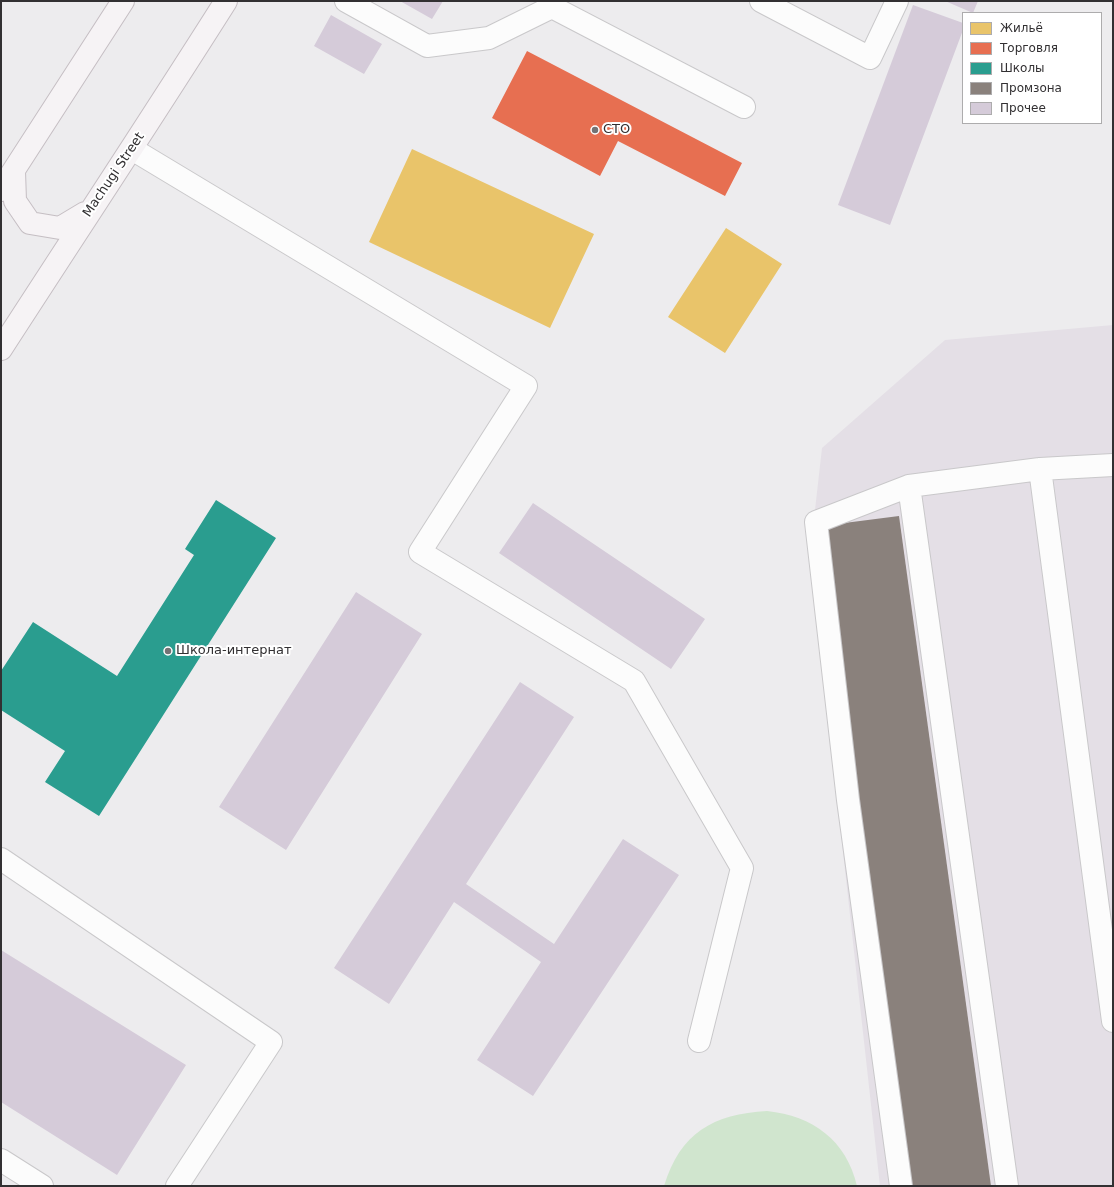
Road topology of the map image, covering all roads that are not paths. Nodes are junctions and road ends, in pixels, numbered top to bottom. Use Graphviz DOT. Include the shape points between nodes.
graph roads {
  1 [pos="123,1"];
  2 [pos="226,1"];
  3 [pos="346,1"];
  4 [pos="761,1"];
  5 [pos="897,1"];
  6 [pos="556,4"];
  7 [pos="744,107"];
  8 [pos="132,149"];
  9 [pos="14,171"];
  10 [pos="1,190"];
  11 [pos="90,210"];
  12 [pos="1,350"];
  13 [pos="1113,465"];
  14 [pos="1040,468"];
  15 [pos="909,486"];
  16 [pos="1,858"];
  17 [pos="1113,1021"];
  18 [pos="699,1041"];
  19 [pos="1,1160"];
  20 [pos="42,1186"];
  21 [pos="177,1186"];
  22 [pos="901,1186"];
  23 [pos="1006,1186"];
  1 -- 9 [label="main road"];
  2 -- 8 [label="main road, Machugi Street"];
  3 -- 6 [label="lane" via="427,46 489,38"];
  4 -- 5 [label="lane" via="870,58"];
  6 -- 7 [label="lane"];
  8 -- 11 [label="main road, Machugi Street"];
  8 -- 18 [label="lane" via="526,386 420,552 634,682 742,868"];
  9 -- 10 [label="main road"];
  9 -- 11 [label="main road" via="15,201 30,223 60,228"];
  11 -- 12 [label="main road, Machugi Street"];
  13 -- 14 [label="lane"];
  14 -- 15 [label="lane"];
  14 -- 17 [label="lane"];
  15 -- 22 [label="lane" via="816,522 850,808"];
  15 -- 23 [label="lane"];
  16 -- 21 [label="lane" via="271,1042"];
  19 -- 20 [label="lane"];
}
